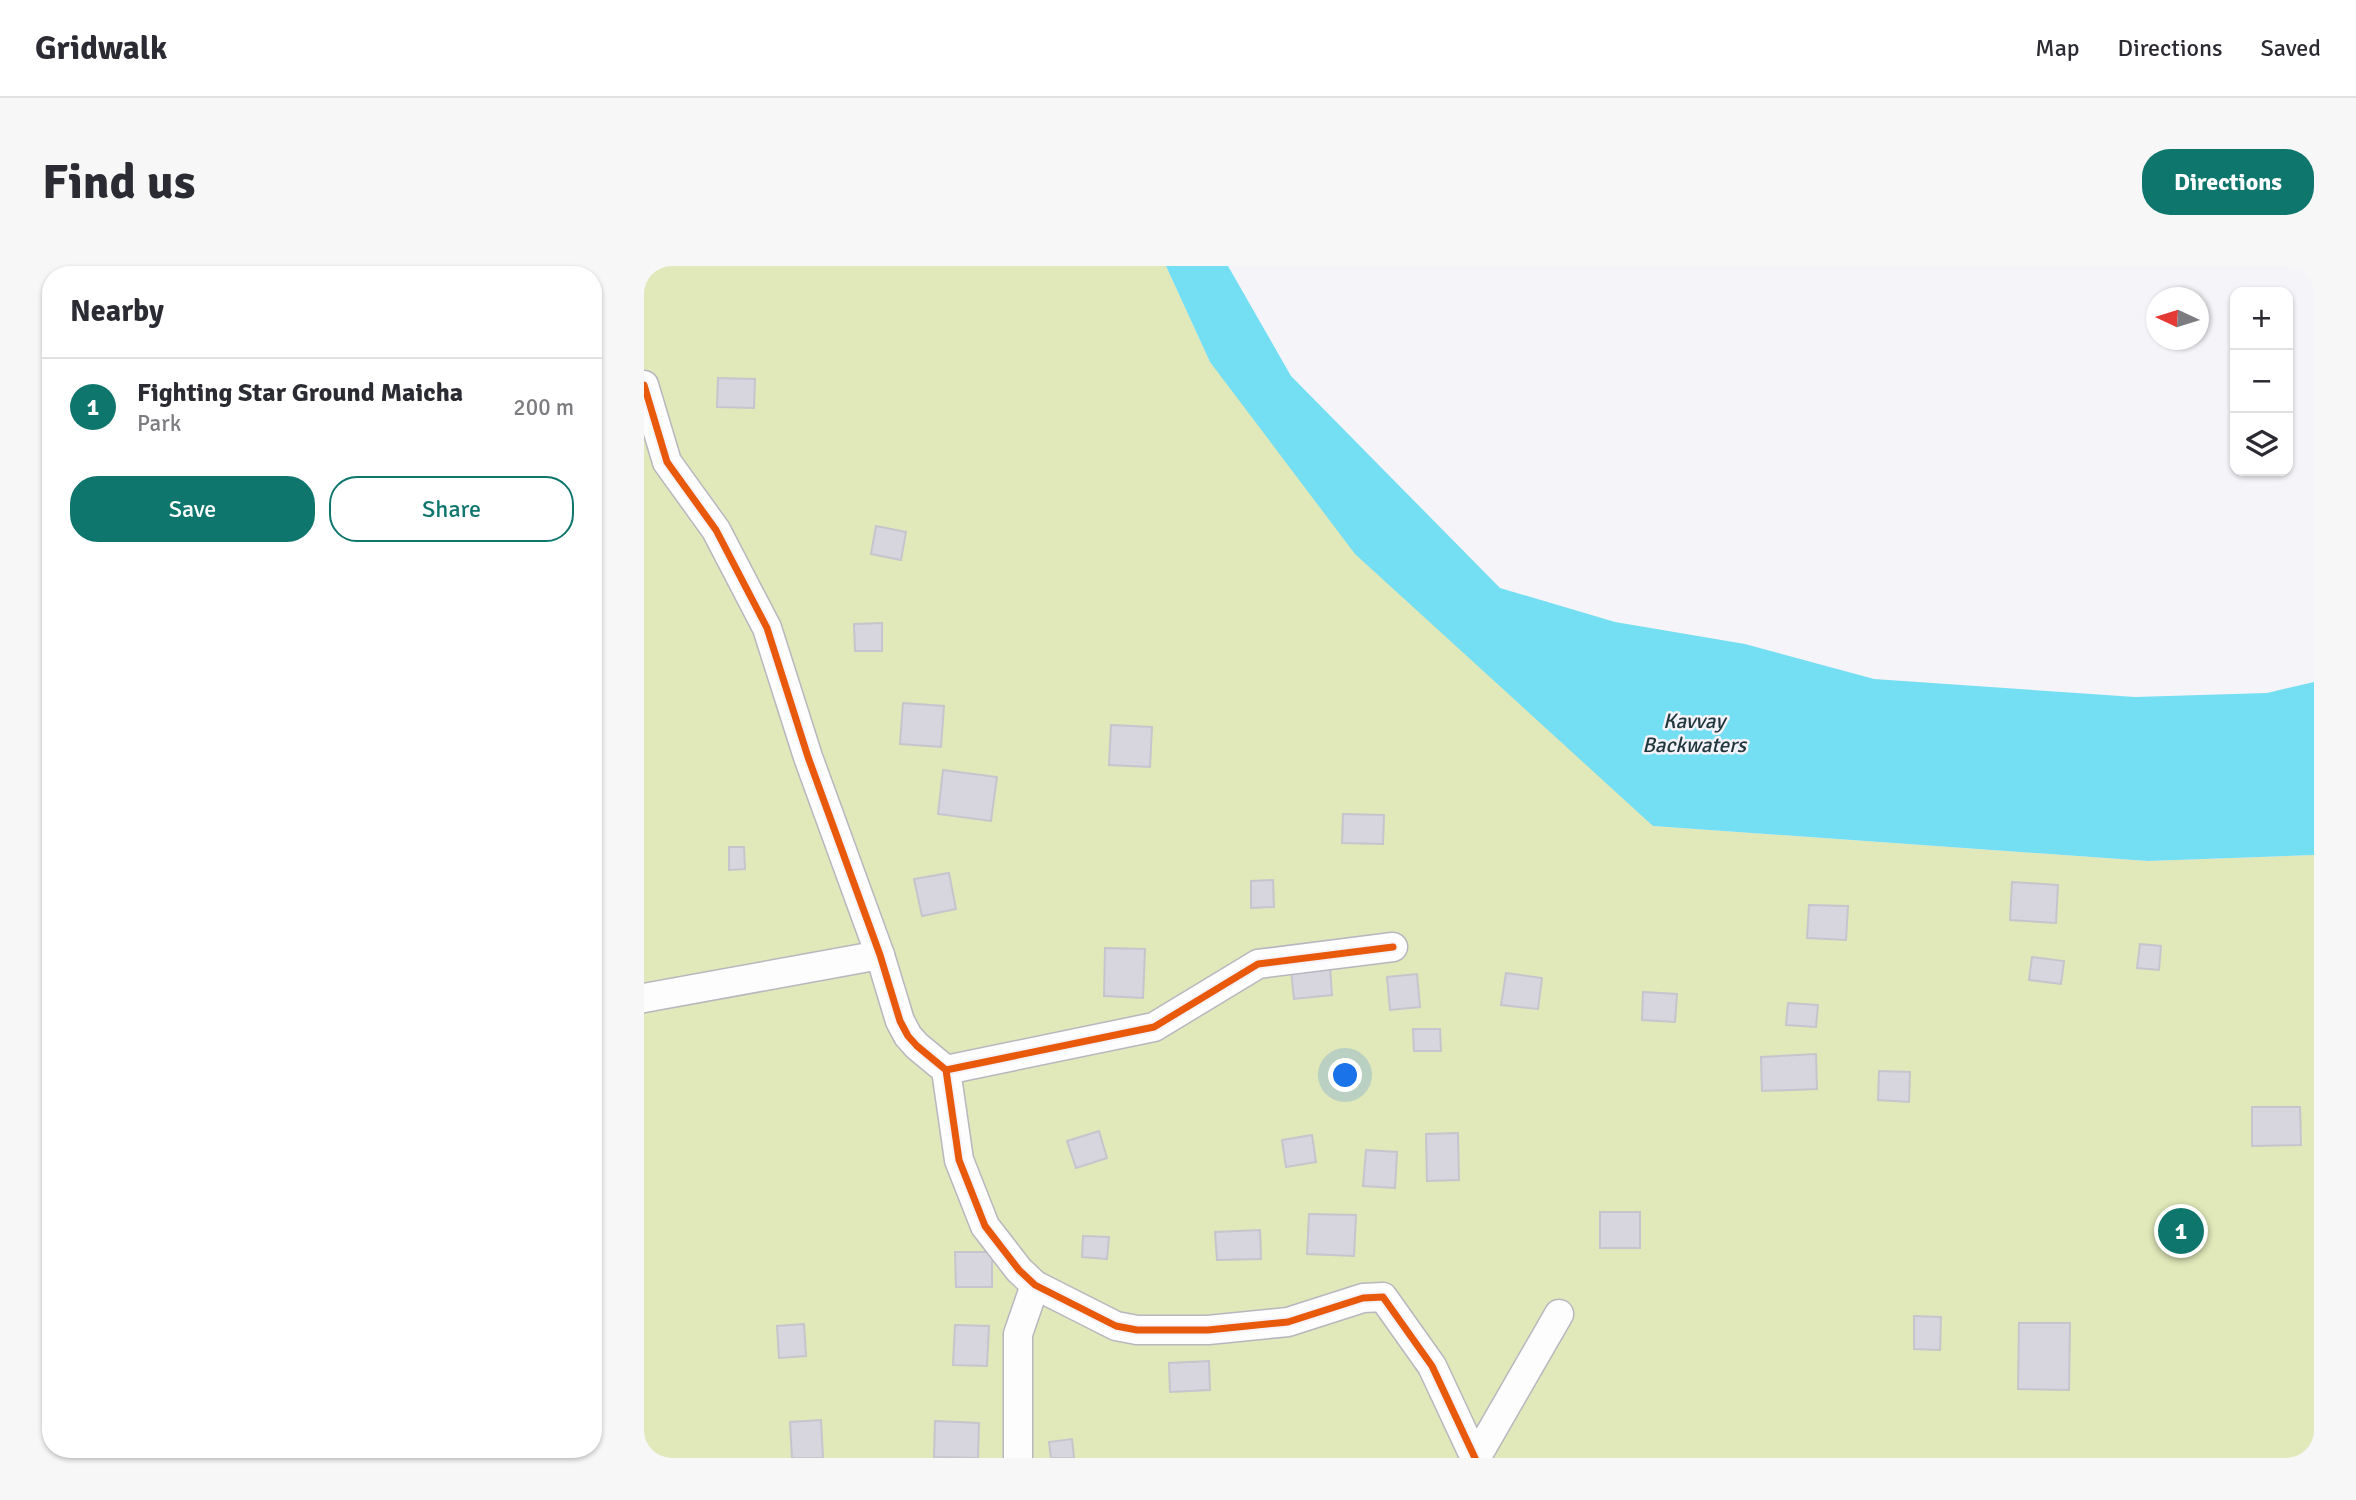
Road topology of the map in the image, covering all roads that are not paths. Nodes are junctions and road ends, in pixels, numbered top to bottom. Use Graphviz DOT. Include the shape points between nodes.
graph roads {
  1 [pos="644,385"];
  2 [pos="1393,947"];
  3 [pos="880,955"];
  4 [pos="644,998"];
  5 [pos="946,1070"];
  6 [pos="1035,1285"];
  7 [pos="1559,1314"];
  8 [pos="1018,1458"];
  9 [pos="1476,1458"];
  1 -- 3 [label="street" via="667,462 716,530 767,628"];
  2 -- 5 [label="street" via="1258,964 1154,1027"];
  3 -- 4 [label="street"];
  3 -- 5 [label="street" via="908,1036"];
  5 -- 6 [label="street" via="959,1160 985,1226"];
  6 -- 8 [label="street" via="1018,1334"];
  6 -- 9 [label="street" via="1116,1326 1136,1330 1208,1330 1288,1322 1363,1298 1383,1297 1432,1366"];
  7 -- 9 [label="street"];
}
